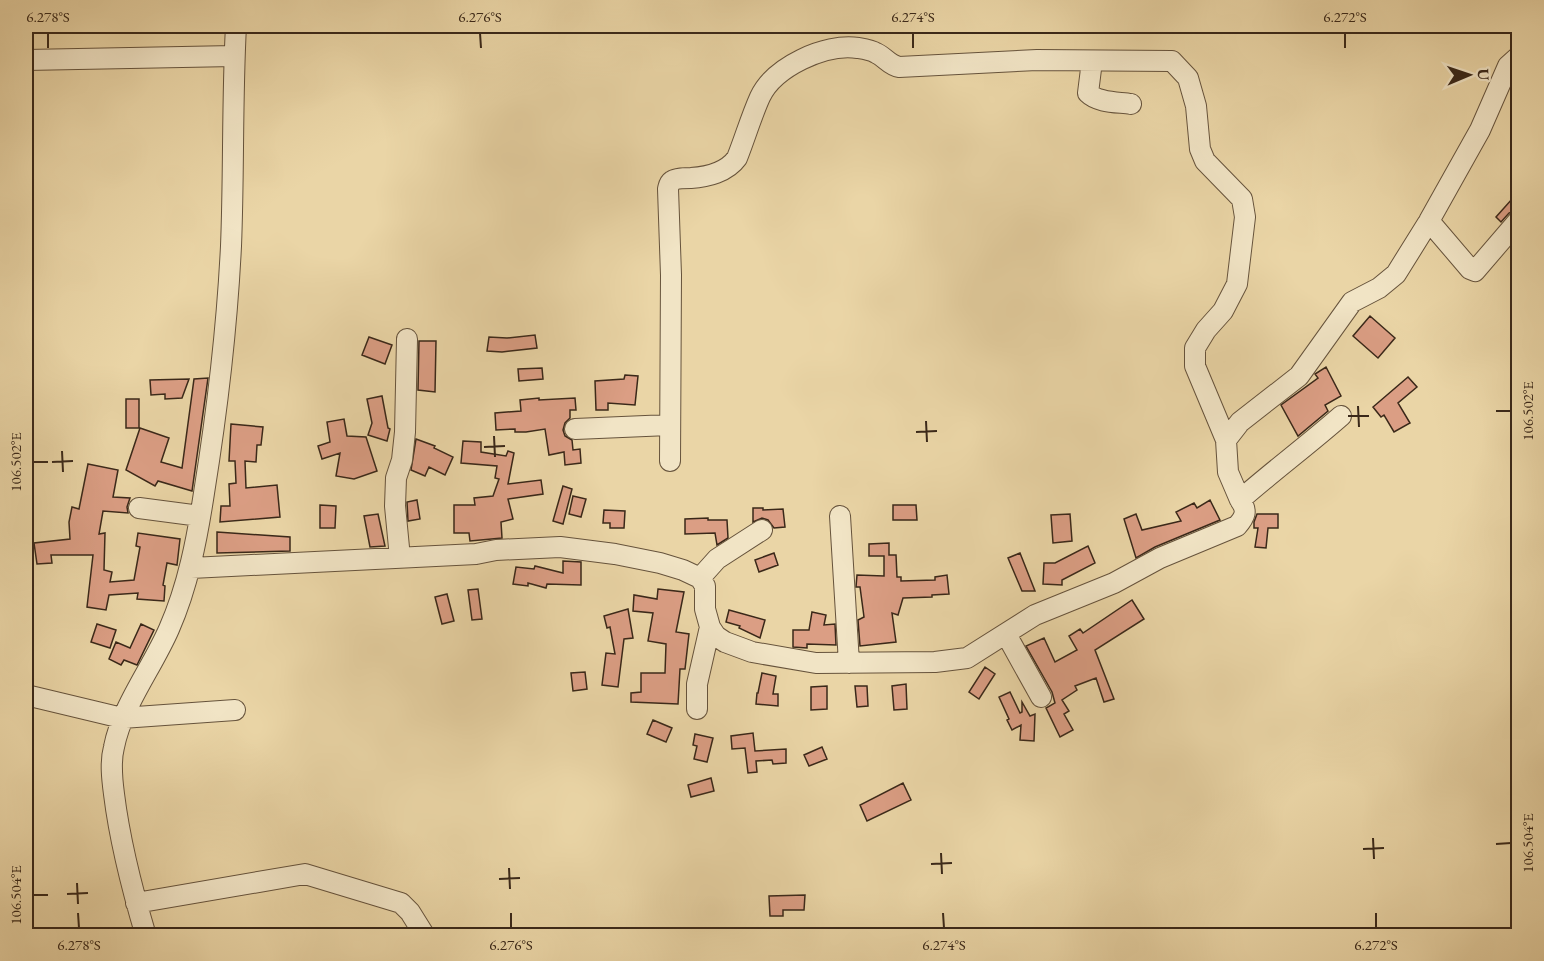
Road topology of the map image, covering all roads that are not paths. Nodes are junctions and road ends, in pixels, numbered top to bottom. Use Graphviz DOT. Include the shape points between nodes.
graph roads {
  1 [pos="236,26"];
  2 [pos="234,56"];
  3 [pos="1518,57"];
  4 [pos="26,60"];
  5 [pos="1092,61"];
  6 [pos="1131,104"];
  7 [pos="1429,221"];
  8 [pos="1518,221"];
  9 [pos="407,339"];
  10 [pos="1341,416"];
  11 [pos="669,425"];
  12 [pos="576,429"];
  13 [pos="1226,440"];
  14 [pos="670,461"];
  15 [pos="1240,500"];
  16 [pos="139,508"];
  17 [pos="200,516"];
  18 [pos="840,516"];
  19 [pos="762,530"];
  20 [pos="400,558"];
  21 [pos="191,568"];
  22 [pos="700,578"];
  23 [pos="710,627"];
  24 [pos="1006,634"];
  25 [pos="849,663"];
  26 [pos="26,695"];
  27 [pos="1041,697"];
  28 [pos="698,709"];
  29 [pos="235,710"];
  30 [pos="122,718"];
  31 [pos="136,903"];
  32 [pos="146,936"];
  33 [pos="425,936"];
  1 -- 2 [label="street"];
  2 -- 4 [label="street"];
  2 -- 17 [label="street" via="231,246 221,362"];
  3 -- 7 [label="street" via="1509,66 1480,130"];
  5 -- 6 [label="street" via="1088,93 1097,99"];
  5 -- 11 [label="street" via="899,67 875,52 844,48 799,60 782,72 760,97 732,165 669,183"];
  5 -- 13 [label="street" via="1172,61 1188,78 1205,160 1242,199 1245,217 1237,284 1223,311 1195,348 1195,366"];
  7 -- 8 [label="street" via="1475,271"];
  7 -- 13 [label="street" via="1396,274 1352,302 1299,376 1240,422"];
  9 -- 20 [label="street" via="405,432 395,506"];
  10 -- 15 [label="street"];
  11 -- 12 [label="street"];
  11 -- 14 [label="street"];
  13 -- 15 [label="street" via="1228,472"];
  15 -- 24 [label="street" via="1245,516 1237,526 1035,615"];
  16 -- 17 [label="street"];
  17 -- 21 [label="street"];
  18 -- 25 [label="street"];
  19 -- 22 [label="street" via="717,559"];
  20 -- 21 [label="street"];
  20 -- 22 [label="street" via="560,547 660,563"];
  21 -- 30 [label="street" via="170,628"];
  22 -- 23 [label="street" via="705,586"];
  23 -- 25 [label="street" via="725,642 752,652 816,663"];
  23 -- 28 [label="street" via="697,684"];
  24 -- 25 [label="street" via="967,658"];
  24 -- 27 [label="street"];
  26 -- 30 [label="street"];
  29 -- 30 [label="street"];
  30 -- 31 [label="street" via="113,749 112,774 117,822"];
  31 -- 32 [label="street"];
  31 -- 33 [label="street" via="305,874 401,903"];
}
